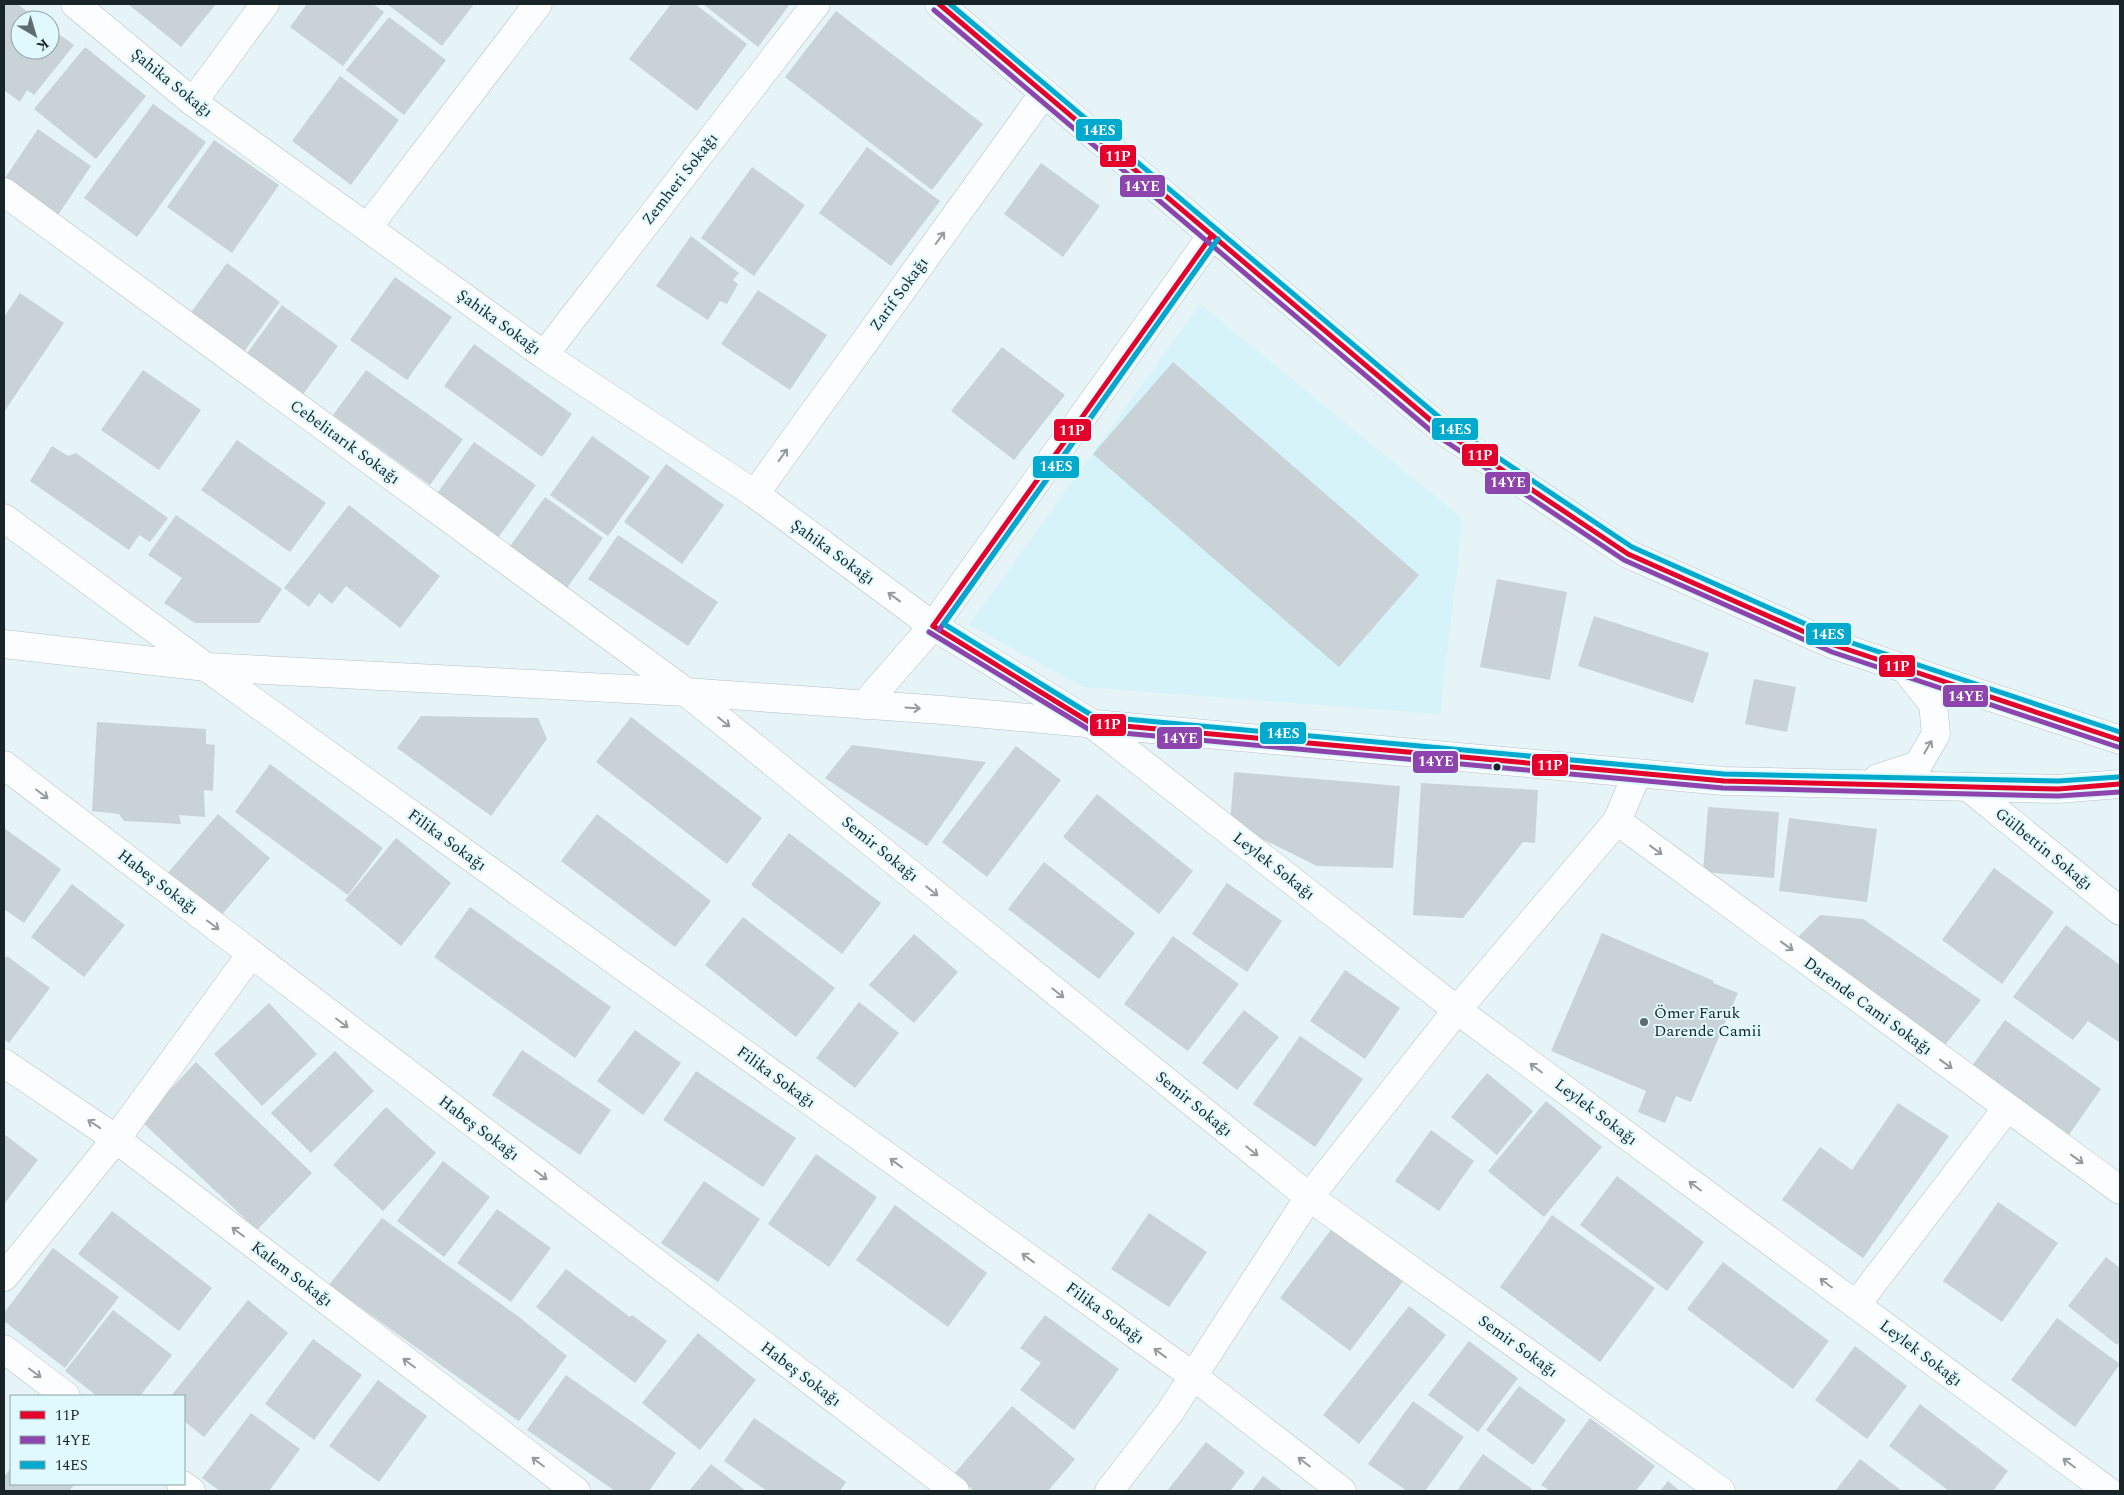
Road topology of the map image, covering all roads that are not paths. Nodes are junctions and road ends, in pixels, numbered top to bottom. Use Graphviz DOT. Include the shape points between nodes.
graph roads {
  1 [pos="76,4"];
  2 [pos="265,4"];
  3 [pos="538,4"];
  4 [pos="816,4"];
  5 [pos="939,4"];
  6 [pos="1044,93"];
  7 [pos="194,102"];
  8 [pos="4,192"];
  9 [pos="368,227"];
  10 [pos="1212,235"];
  11 [pos="544,355"];
  12 [pos="755,494"];
  13 [pos="4,518"];
  14 [pos="934,626"];
  15 [pos="4,644"];
  16 [pos="206,667"];
  17 [pos="1905,669"];
  18 [pos="686,692"];
  19 [pos="864,705"];
  20 [pos="1091,723"];
  21 [pos="2120,740"];
  22 [pos="4,765"];
  23 [pos="1636,774"];
  24 [pos="1858,784"];
  25 [pos="2120,784"];
  26 [pos="1968,787"];
  27 [pos="1617,821"];
  28 [pos="2120,911"];
  29 [pos="252,954"];
  30 [pos="1457,1010"];
  31 [pos="4,1063"];
  32 [pos="2007,1108"];
  33 [pos="116,1139"];
  34 [pos="2120,1190"];
  35 [pos="1309,1197"];
  36 [pos="4,1277"];
  37 [pos="1856,1305"];
  38 [pos="4,1349"];
  39 [pos="1193,1376"];
  40 [pos="65,1395"];
  41 [pos="576,1491"];
  42 [pos="955,1491"];
  43 [pos="1108,1491"];
  44 [pos="1342,1491"];
  45 [pos="1721,1491"];
  46 [pos="2108,1491"];
  1 -- 7 [label="street, Şahika Sokağı"];
  2 -- 7 [label="street"];
  3 -- 9 [label="street"];
  4 -- 11 [label="street, Zemheri Sokağı"];
  5 -- 6 [label="street"];
  6 -- 10 [label="street"];
  12 -- 6 [label="street, Zarif Sokağı, one-way"];
  7 -- 9 [label="street, Şahika Sokağı"];
  8 -- 18 [label="street, Cebelitarık Sokağı"];
  9 -- 11 [label="street, Şahika Sokağı"];
  10 -- 14 [label="street"];
  10 -- 17 [label="street" via="1441,429 1628,554 1834,645"];
  11 -- 12 [label="street, Şahika Sokağı"];
  14 -- 12 [label="street, Şahika Sokağı, one-way"];
  13 -- 16 [label="street, Filika Sokağı"];
  14 -- 19 [label="street"];
  14 -- 20 [label="street, Şahika Sokağı"];
  15 -- 16 [label="street"];
  16 -- 18 [label="street"];
  39 -- 16 [label="street, Filika Sokağı, one-way"];
  17 -- 21 [label="street"];
  24 -- 17 [label="street, one-way" via="1918,765 1936,734 1933,704"];
  18 -- 19 [label="street"];
  18 -- 35 [label="street, Semir Sokağı, one-way"];
  19 -- 20 [label="street, one-way"];
  20 -- 23 [label="street"];
  20 -- 30 [label="street, Leylek Sokağı"];
  22 -- 29 [label="street, Habeş Sokağı, one-way"];
  23 -- 24 [label="street" via="1724,781"];
  23 -- 27 [label="street"];
  24 -- 26 [label="street"];
  25 -- 26 [label="street" via="2058,789"];
  26 -- 28 [label="street, Gülbettin Sokağı"];
  27 -- 30 [label="street"];
  27 -- 32 [label="street, Darende Cami Sokağı, one-way"];
  29 -- 33 [label="street"];
  29 -- 42 [label="street, Habeş Sokağı, one-way"];
  30 -- 35 [label="street"];
  37 -- 30 [label="street, Leylek Sokağı, one-way"];
  33 -- 31 [label="street, Kalem Sokağı, one-way"];
  32 -- 34 [label="street, Darende Cami Sokağı, one-way"];
  32 -- 37 [label="street"];
  33 -- 36 [label="street"];
  41 -- 33 [label="street, Kalem Sokağı, one-way"];
  35 -- 39 [label="street"];
  35 -- 45 [label="street, Semir Sokağı"];
  46 -- 37 [label="street, Leylek Sokağı, one-way"];
  38 -- 40 [label="street, one-way"];
  39 -- 43 [label="street" via="1170,1412"];
  44 -- 39 [label="street, Filika Sokağı, one-way"];
}
